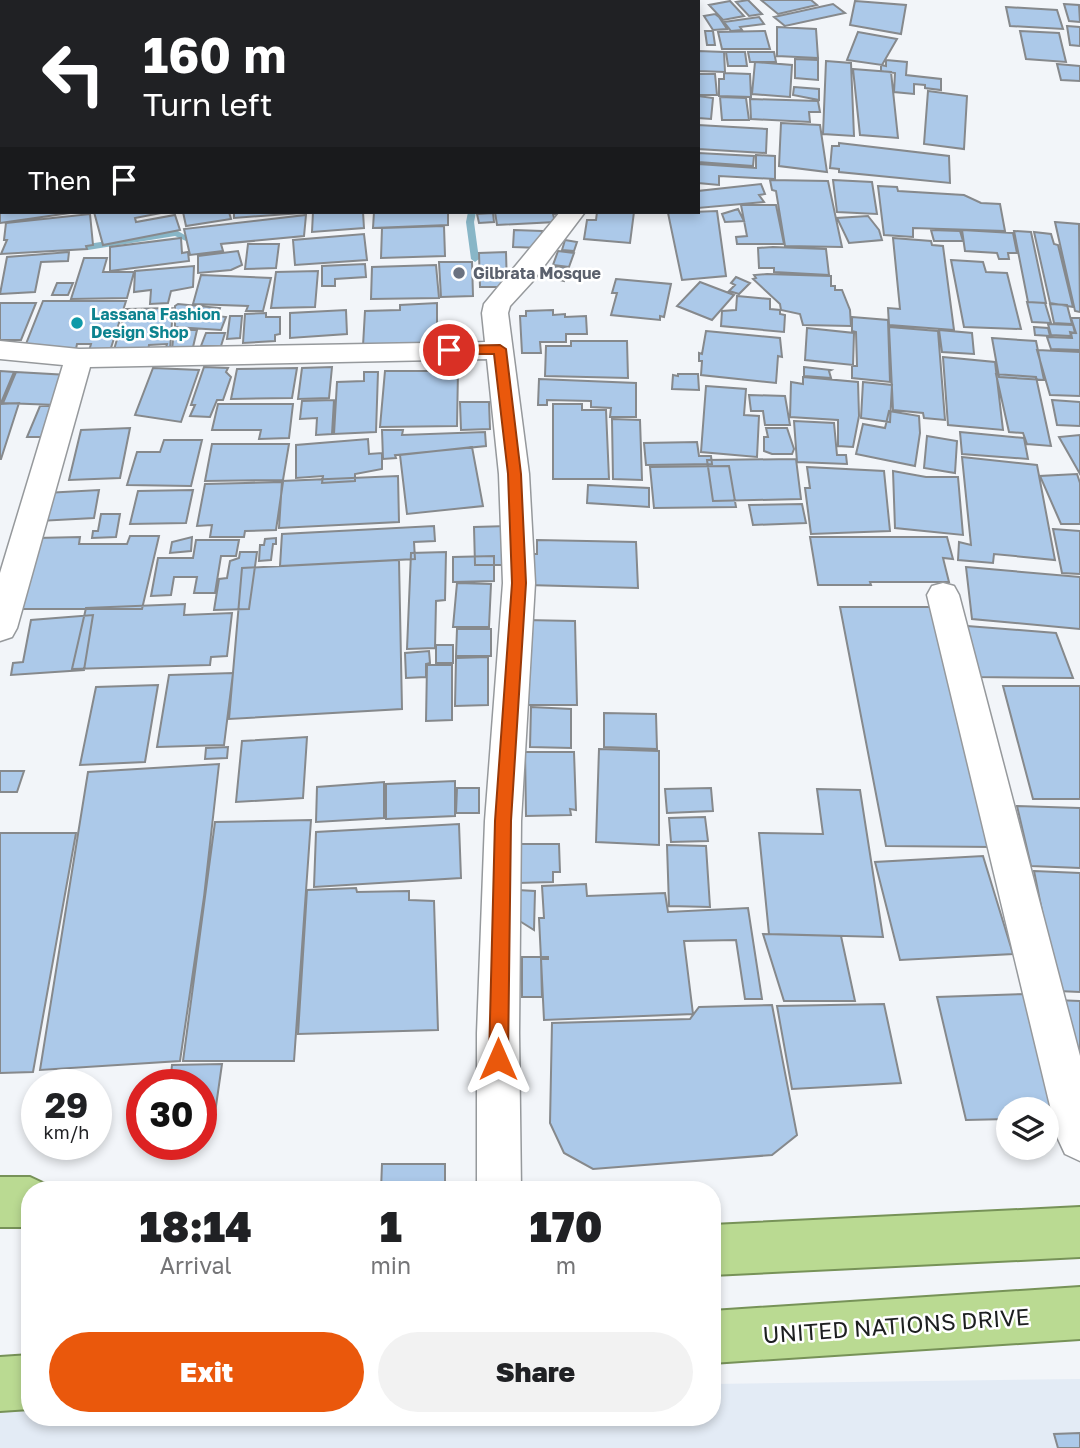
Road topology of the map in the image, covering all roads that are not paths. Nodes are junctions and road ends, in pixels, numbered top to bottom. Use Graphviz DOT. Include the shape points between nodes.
graph roads {
  1 [pos="571,214"];
  2 [pos="500,349"];
  3 [pos="0,350"];
  4 [pos="79,358"];
  5 [pos="943,595"];
  6 [pos="0,628"];
  7 [pos="1080,1139"];
  8 [pos="499,1181"];
  9 [pos="0,1202"];
  10 [pos="21,1202"];
  11 [pos="1080,1231"];
  12 [pos="721,1250"];
  13 [pos="1080,1313"];
  14 [pos="721,1336"];
  15 [pos="21,1383"];
  16 [pos="0,1384"];
  1 -- 2 [label="street" via="497,304"];
  2 -- 4 [label="street"];
  2 -- 8 [label="street" via="514,474 519,583 503,821"];
  3 -- 4 [label="street"];
  4 -- 6 [label="street"];
  5 -- 7 [label="street"];
  9 -- 10 [label="highway"];
  11 -- 12 [label="highway"];
  13 -- 14 [label="highway, UNITED NATIONS DRIVE"];
  15 -- 16 [label="highway"];
}
